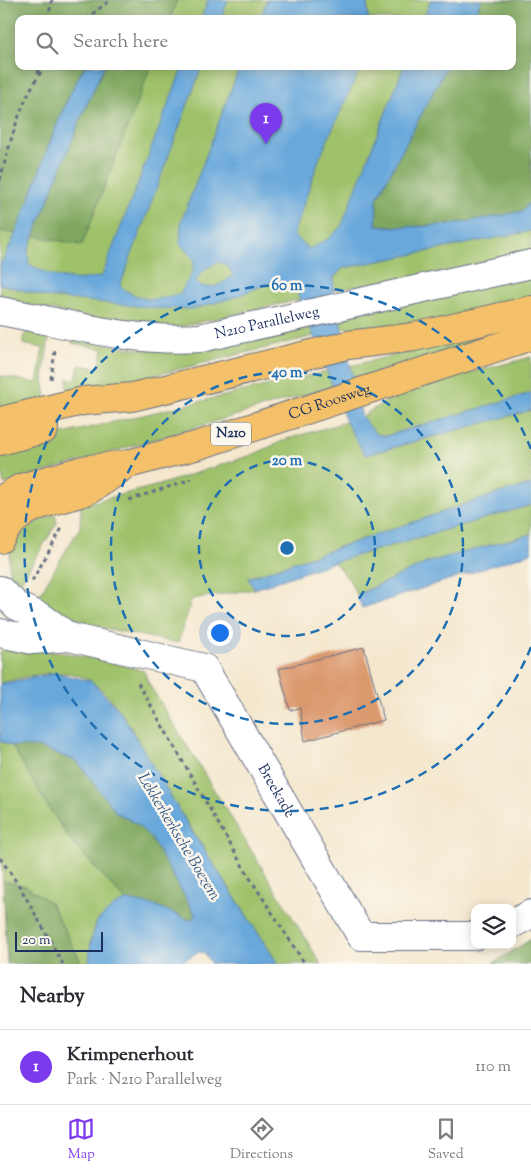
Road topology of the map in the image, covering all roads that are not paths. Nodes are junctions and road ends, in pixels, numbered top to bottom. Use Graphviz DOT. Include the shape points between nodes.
graph roads {
  1 [pos="531,264"];
  2 [pos="531,310"];
  3 [pos="0,311"];
  4 [pos="531,336"];
  5 [pos="132,397"];
  6 [pos="0,421"];
  7 [pos="0,441"];
  8 [pos="128,464"];
  9 [pos="0,500"];
  10 [pos="1,536"];
  11 [pos="0,590"];
  12 [pos="0,632"];
  13 [pos="69,637"];
  14 [pos="531,914"];
  15 [pos="516,922"];
  16 [pos="471,936"];
  1 -- 3 [label="street, N210 Parallelweg" via="200,338 151,340"];
  2 -- 5 [label="main road" via="414,337 348,345"];
  4 -- 8 [label="main road, CG Roosweg / N210" via="199,445"];
  5 -- 6 [label="main road" via="83,401"];
  5 -- 7 [label="main road" via="89,418"];
  8 -- 9 [label="main road, CG Roosweg / N210" via="83,470 29,485"];
  8 -- 10 [label="main road, CG Roosweg / N210" via="88,490 23,512"];
  11 -- 13 [label="street, Breekade" via="17,606 43,618"];
  12 -- 13 [label="street, Breekade" via="33,640"];
  13 -- 16 [label="street, Breekade" via="204,668 361,936"];
  14 -- 15 [label="street"];
}
